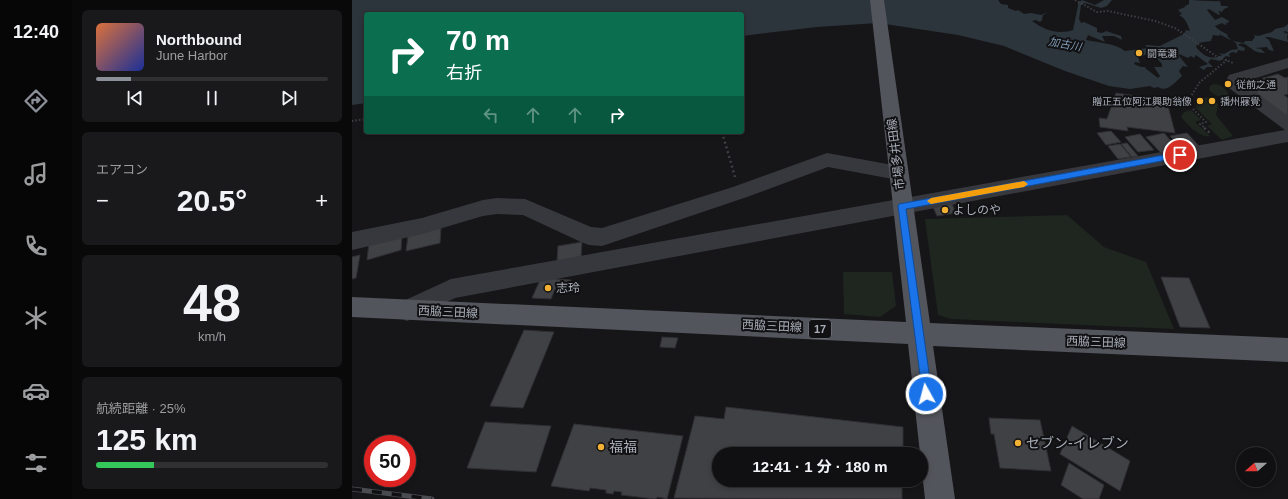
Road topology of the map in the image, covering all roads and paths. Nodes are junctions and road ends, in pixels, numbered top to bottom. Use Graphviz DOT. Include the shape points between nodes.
graph roads {
  1 [pos="877,0"];
  2 [pos="1075,0"];
  3 [pos="1288,63"];
  4 [pos="1190,98"];
  5 [pos="1193,109"];
  6 [pos="364,119"];
  7 [pos="352,121"];
  8 [pos="1288,125"];
  9 [pos="723,134"];
  10 [pos="1288,136"];
  11 [pos="1226,147"];
  12 [pos="898,173"];
  13 [pos="740,192"];
  14 [pos="902,206"];
  15 [pos="352,241"];
  16 [pos="352,307"];
  17 [pos="407,310"];
  18 [pos="919,334"];
  19 [pos="1288,350"];
  20 [pos="940,499"];
  1 -- 12 [label="main road, 市場多井田線"];
  2 -- 4 [label="path" via="1098,12 1108,11 1155,21 1178,31 1216,56 1227,60 1199,83"];
  3 -- 8 [label="street" via="1235,79 1235,84"];
  5 -- 11 [label="path" via="1206,122 1200,124"];
  6 -- 7 [label="path"];
  9 -- 13 [label="path"];
  10 -- 11 [label="street"];
  11 -- 14 [label="street"];
  12 -- 13 [label="street" via="827,160"];
  12 -- 14 [label="main road, 市場多井田線"];
  13 -- 15 [label="street" via="602,238 589,236 525,207 497,206"];
  14 -- 17 [label="street" via="450,289"];
  14 -- 18 [label="main road, 市場多井田線"];
  16 -- 17 [label="main road, 西脇三田線 / 17"];
  17 -- 18 [label="main road, 西脇三田線 / 17"];
  18 -- 19 [label="main road, 西脇三田線 / 17"];
  18 -- 20 [label="main road, 市場多井田線"];
}
